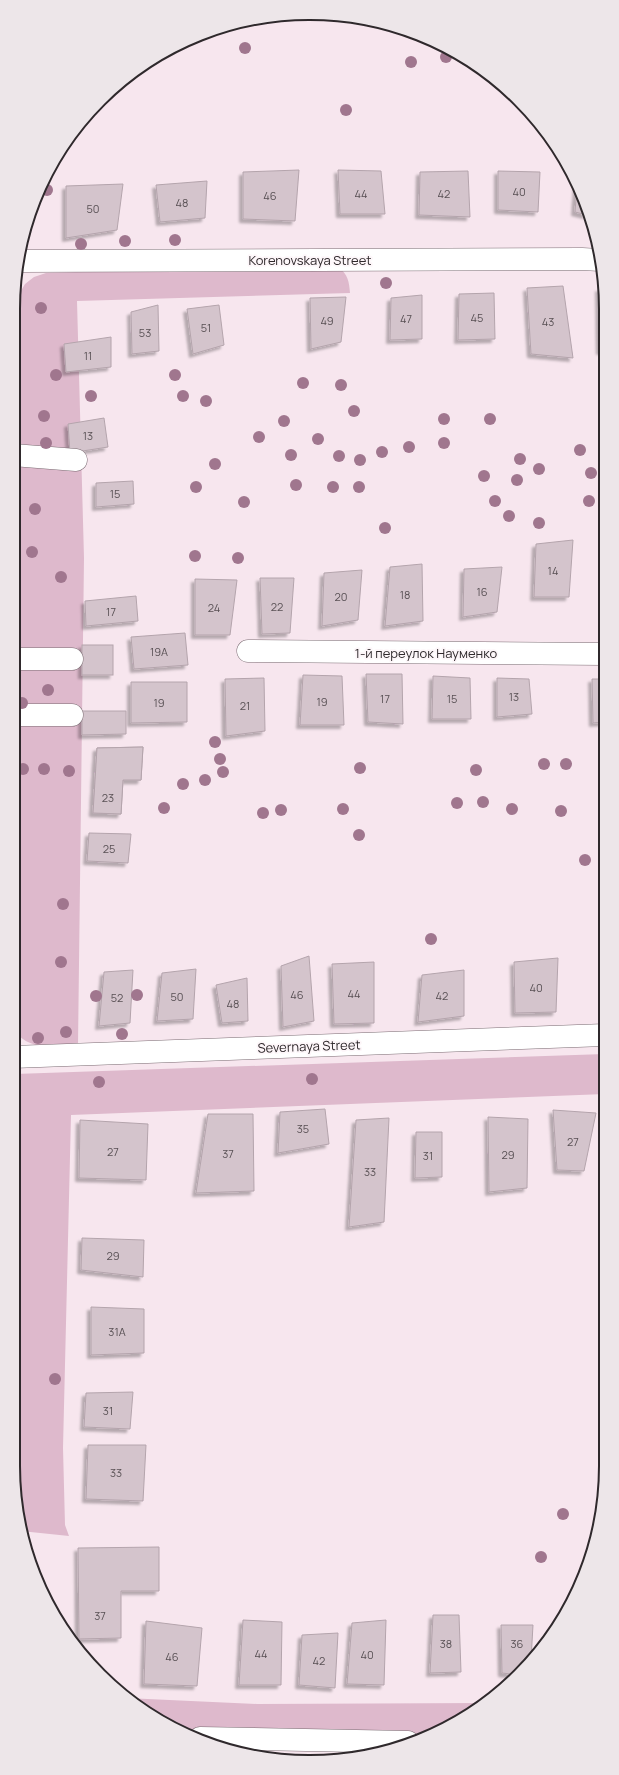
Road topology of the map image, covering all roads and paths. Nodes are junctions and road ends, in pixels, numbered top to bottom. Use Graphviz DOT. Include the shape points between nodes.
graph roads {
  1 [pos="594,259"];
  2 [pos="24,261"];
  3 [pos="20,456"];
  4 [pos="76,460"];
  5 [pos="248,651"];
  6 [pos="599,654"];
  7 [pos="20,659"];
  8 [pos="72,659"];
  9 [pos="20,715"];
  10 [pos="72,715"];
  11 [pos="599,1035"];
  12 [pos="20,1057"];
  13 [pos="212,1738"];
  14 [pos="396,1742"];
  1 -- 2 [label="street, Korenovskaya Street"];
  3 -- 4 [label="street"];
  5 -- 6 [label="street, 1-й переулок Науменко"];
  7 -- 8 [label="street"];
  9 -- 10 [label="street"];
  11 -- 12 [label="street, Severnaya Street"];
  13 -- 14 [label="street"];
}
